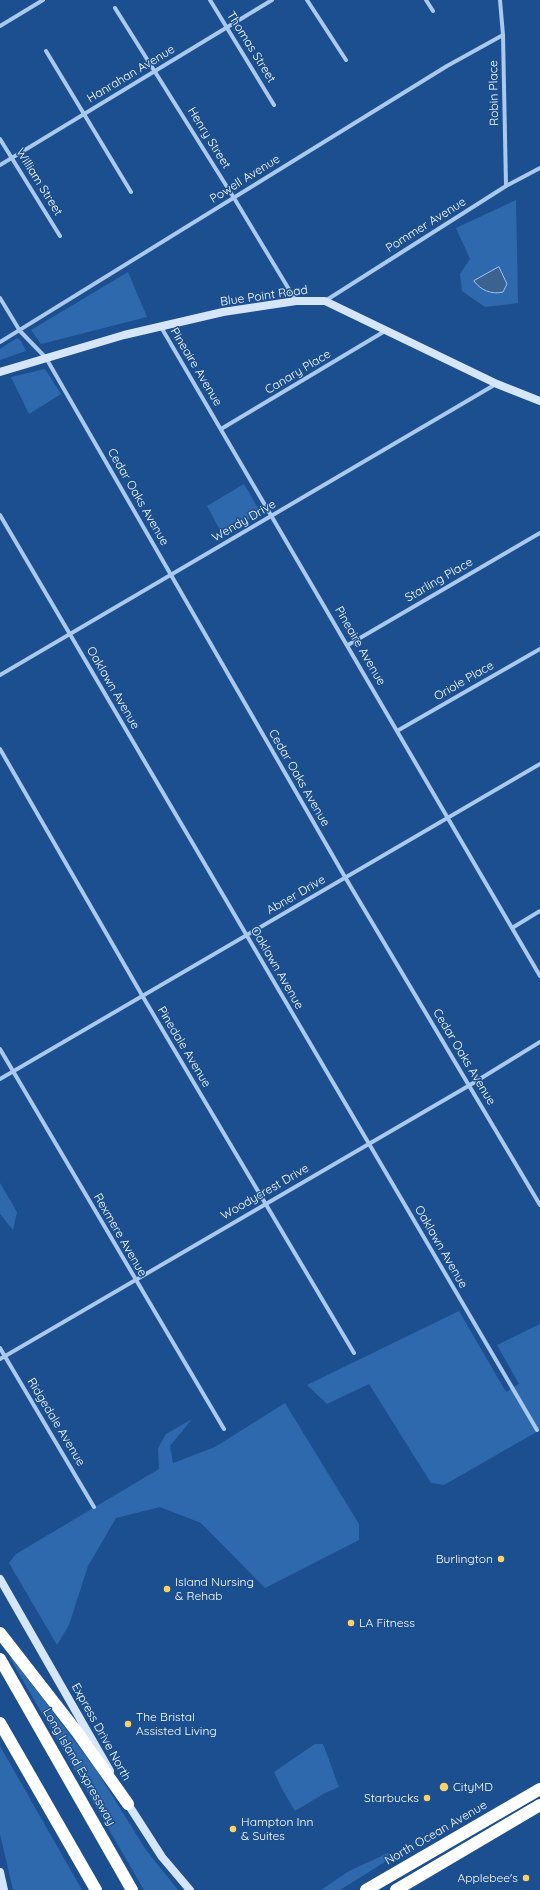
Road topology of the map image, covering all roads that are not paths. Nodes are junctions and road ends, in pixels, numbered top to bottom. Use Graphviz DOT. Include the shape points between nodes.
graph roads {
  1 [pos="43,0"];
  2 [pos="210,0"];
  3 [pos="272,0"];
  4 [pos="307,0"];
  5 [pos="426,0"];
  6 [pos="500,0"];
  7 [pos="116,8"];
  8 [pos="433,11"];
  9 [pos="0,26"];
  10 [pos="227,28"];
  11 [pos="504,35"];
  12 [pos="46,51"];
  13 [pos="346,60"];
  14 [pos="155,70"];
  15 [pos="274,106"];
  16 [pos="84,115"];
  17 [pos="0,139"];
  18 [pos="11,158"];
  19 [pos="0,165"];
  20 [pos="540,168"];
  21 [pos="506,186"];
  22 [pos="132,192"];
  23 [pos="234,198"];
  24 [pos="60,236"];
  25 [pos="0,298"];
  26 [pos="296,301"];
  27 [pos="325,301"];
  28 [pos="161,327"];
  29 [pos="20,331"];
  30 [pos="385,331"];
  31 [pos="0,342"];
  32 [pos="46,358"];
  33 [pos="0,372"];
  34 [pos="497,384"];
  35 [pos="540,401"];
  36 [pos="221,429"];
  37 [pos="0,515"];
  38 [pos="271,517"];
  39 [pos="540,532"];
  40 [pos="170,574"];
  41 [pos="70,634"];
  42 [pos="348,644"];
  43 [pos="540,649"];
  44 [pos="0,675"];
  45 [pos="397,731"];
  46 [pos="0,749"];
  47 [pos="540,764"];
  48 [pos="448,818"];
  49 [pos="345,877"];
  50 [pos="540,910"];
  51 [pos="512,928"];
  52 [pos="246,935"];
  53 [pos="540,976"];
  54 [pos="143,997"];
  55 [pos="540,1042"];
  56 [pos="0,1049"];
  57 [pos="13,1071"];
  58 [pos="0,1079"];
  59 [pos="470,1085"];
  60 [pos="368,1143"];
  61 [pos="266,1203"];
  62 [pos="540,1205"];
  63 [pos="134,1279"];
  64 [pos="0,1348"];
  65 [pos="354,1353"];
  66 [pos="5,1356"];
  67 [pos="0,1359"];
  68 [pos="224,1429"];
  69 [pos="537,1430"];
  70 [pos="94,1507"];
  71 [pos="0,1579"];
  72 [pos="0,1633"];
  73 [pos="0,1659"];
  74 [pos="0,1723"];
  75 [pos="540,1789"];
  76 [pos="128,1804"];
  77 [pos="540,1805"];
  78 [pos="0,1872"];
  79 [pos="4,1890"];
  80 [pos="96,1890"];
  81 [pos="132,1890"];
  82 [pos="190,1890"];
  83 [pos="366,1890"];
  84 [pos="396,1890"];
  1 -- 9 [label="street"];
  2 -- 10 [label="street, Thomas Street"];
  3 -- 10 [label="street, Hanrahan Avenue"];
  4 -- 13 [label="street"];
  5 -- 8 [label="street"];
  6 -- 11 [label="street, Robin Place"];
  7 -- 14 [label="street, Henry Street"];
  10 -- 14 [label="street, Hanrahan Avenue"];
  10 -- 15 [label="street, Thomas Street"];
  11 -- 21 [label="street, Robin Place"];
  11 -- 23 [label="street, Powell Avenue" via="448,66"];
  12 -- 16 [label="street"];
  14 -- 16 [label="street, Hanrahan Avenue"];
  14 -- 23 [label="street, Henry Street"];
  16 -- 18 [label="street, Hanrahan Avenue"];
  16 -- 22 [label="street"];
  17 -- 18 [label="street, William Street"];
  18 -- 19 [label="street, Hanrahan Avenue"];
  18 -- 24 [label="street, William Street"];
  20 -- 21 [label="street, Pommer Avenue"];
  21 -- 27 [label="street, Pommer Avenue"];
  23 -- 26 [label="street, Henry Street"];
  23 -- 29 [label="street, Powell Avenue"];
  25 -- 29 [label="street, Cedar Oaks Avenue"];
  26 -- 27 [label="street, Blue Point Road"];
  26 -- 28 [label="street, Blue Point Road" via="224,312"];
  27 -- 30 [label="street, Blue Point Road"];
  28 -- 32 [label="street, Blue Point Road"];
  28 -- 36 [label="street, Pineaire Avenue"];
  29 -- 31 [label="street, Powell Avenue"];
  29 -- 32 [label="street, Cedar Oaks Avenue"];
  30 -- 34 [label="street, Blue Point Road"];
  30 -- 36 [label="street, Canary Place"];
  32 -- 33 [label="street, Blue Point Road"];
  32 -- 40 [label="street, Cedar Oaks Avenue"];
  34 -- 35 [label="street, Blue Point Road"];
  34 -- 38 [label="street, Wendy Drive"];
  36 -- 38 [label="street, Pineaire Avenue"];
  37 -- 41 [label="street, Oaklawn Avenue"];
  38 -- 40 [label="street, Wendy Drive"];
  38 -- 42 [label="street, Pineaire Avenue"];
  39 -- 42 [label="street, Starling Place"];
  40 -- 41 [label="street, Wendy Drive"];
  40 -- 49 [label="street, Cedar Oaks Avenue"];
  41 -- 44 [label="street, Wendy Drive"];
  41 -- 52 [label="street, Oaklawn Avenue"];
  42 -- 45 [label="street, Pineaire Avenue"];
  43 -- 45 [label="street, Oriole Place"];
  45 -- 48 [label="street, Pineaire Avenue"];
  46 -- 54 [label="street, Pinedale Avenue"];
  47 -- 48 [label="street, Abner Drive"];
  48 -- 49 [label="street, Abner Drive"];
  48 -- 51 [label="street, Pineaire Avenue"];
  49 -- 52 [label="street, Abner Drive"];
  49 -- 59 [label="street, Cedar Oaks Avenue"];
  50 -- 51 [label="street"];
  51 -- 53 [label="street, Pineaire Avenue"];
  52 -- 54 [label="street, Abner Drive"];
  52 -- 60 [label="street, Oaklawn Avenue"];
  54 -- 57 [label="street, Abner Drive"];
  54 -- 61 [label="street, Pinedale Avenue"];
  55 -- 59 [label="street, Woodycrest Drive"];
  56 -- 57 [label="street, Rexmere Avenue"];
  57 -- 58 [label="street, Abner Drive"];
  57 -- 63 [label="street, Rexmere Avenue"];
  59 -- 60 [label="street, Woodycrest Drive"];
  59 -- 62 [label="street, Cedar Oaks Avenue"];
  60 -- 61 [label="street, Woodycrest Drive"];
  60 -- 69 [label="street, Oaklawn Avenue"];
  61 -- 63 [label="street, Woodycrest Drive"];
  61 -- 65 [label="street, Pinedale Avenue"];
  63 -- 66 [label="street, Woodycrest Drive"];
  63 -- 68 [label="street, Rexmere Avenue"];
  64 -- 66 [label="street, Ridgedale Avenue"];
  66 -- 67 [label="street, Woodycrest Drive"];
  66 -- 70 [label="street, Ridgedale Avenue"];
  71 -- 76 [label="street, Express Drive North" via="97,1745"];
  72 -- 76 [label="highway" via="90,1749"];
  73 -- 81 [label="highway, Long Island Expressway"];
  74 -- 80 [label="highway"];
  75 -- 83 [label="highway, North Ocean Avenue"];
  76 -- 82 [label="street, Express Drive North" via="162,1857"];
  77 -- 84 [label="highway"];
  78 -- 79 [label="street"];
}
